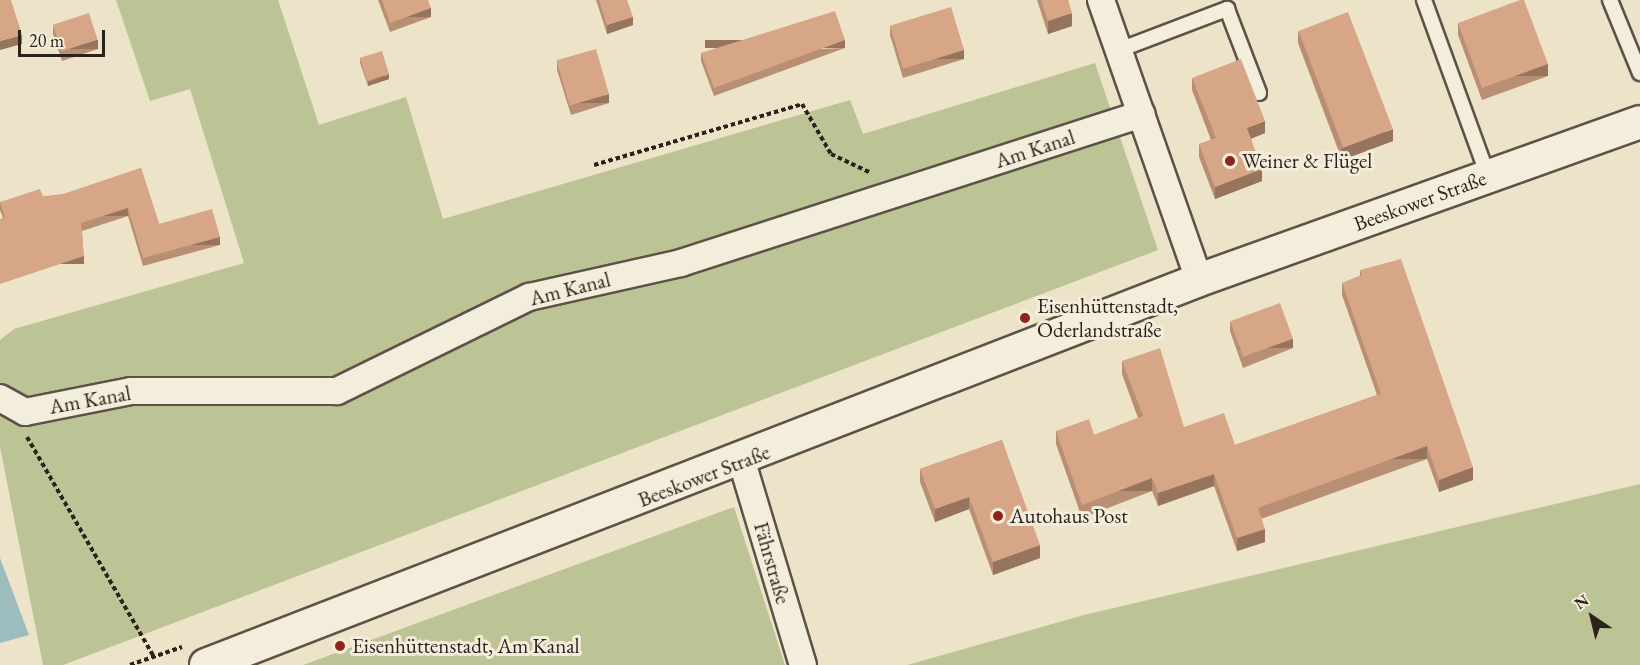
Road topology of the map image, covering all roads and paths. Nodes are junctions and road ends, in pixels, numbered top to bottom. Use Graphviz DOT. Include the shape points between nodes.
graph roads {
  1 [pos="1101,0"];
  2 [pos="1424,0"];
  3 [pos="1610,0"];
  4 [pos="1119,50"];
  5 [pos="1640,73"];
  6 [pos="1259,93"];
  7 [pos="1142,114"];
  8 [pos="1638,127"];
  9 [pos="594,165"];
  10 [pos="1488,176"];
  11 [pos="910,189"];
  12 [pos="1199,280"];
  13 [pos="6,402"];
  14 [pos="742,462"];
  15 [pos="154,657"];
  16 [pos="206,665"];
  17 [pos="803,665"];
  1 -- 4 [label="street"];
  2 -- 10 [label="lane"];
  3 -- 5 [label="lane"];
  4 -- 6 [label="lane" via="1227,9"];
  4 -- 7 [label="street"];
  7 -- 11 [label="street, Am Kanal"];
  7 -- 12 [label="street"];
  8 -- 10 [label="street, Beeskower Straße"];
  9 -- 11 [label="path" via="802,104 831,154"];
  10 -- 12 [label="street, Beeskower Straße"];
  11 -- 13 [label="street, Am Kanal" via="681,263 529,297 337,391 131,391 25,412"];
  12 -- 14 [label="street, Beeskower Straße"];
  13 -- 15 [label="path"];
  14 -- 16 [label="street, Beeskower Straße"];
  14 -- 17 [label="street, Fährstraße"];
}
